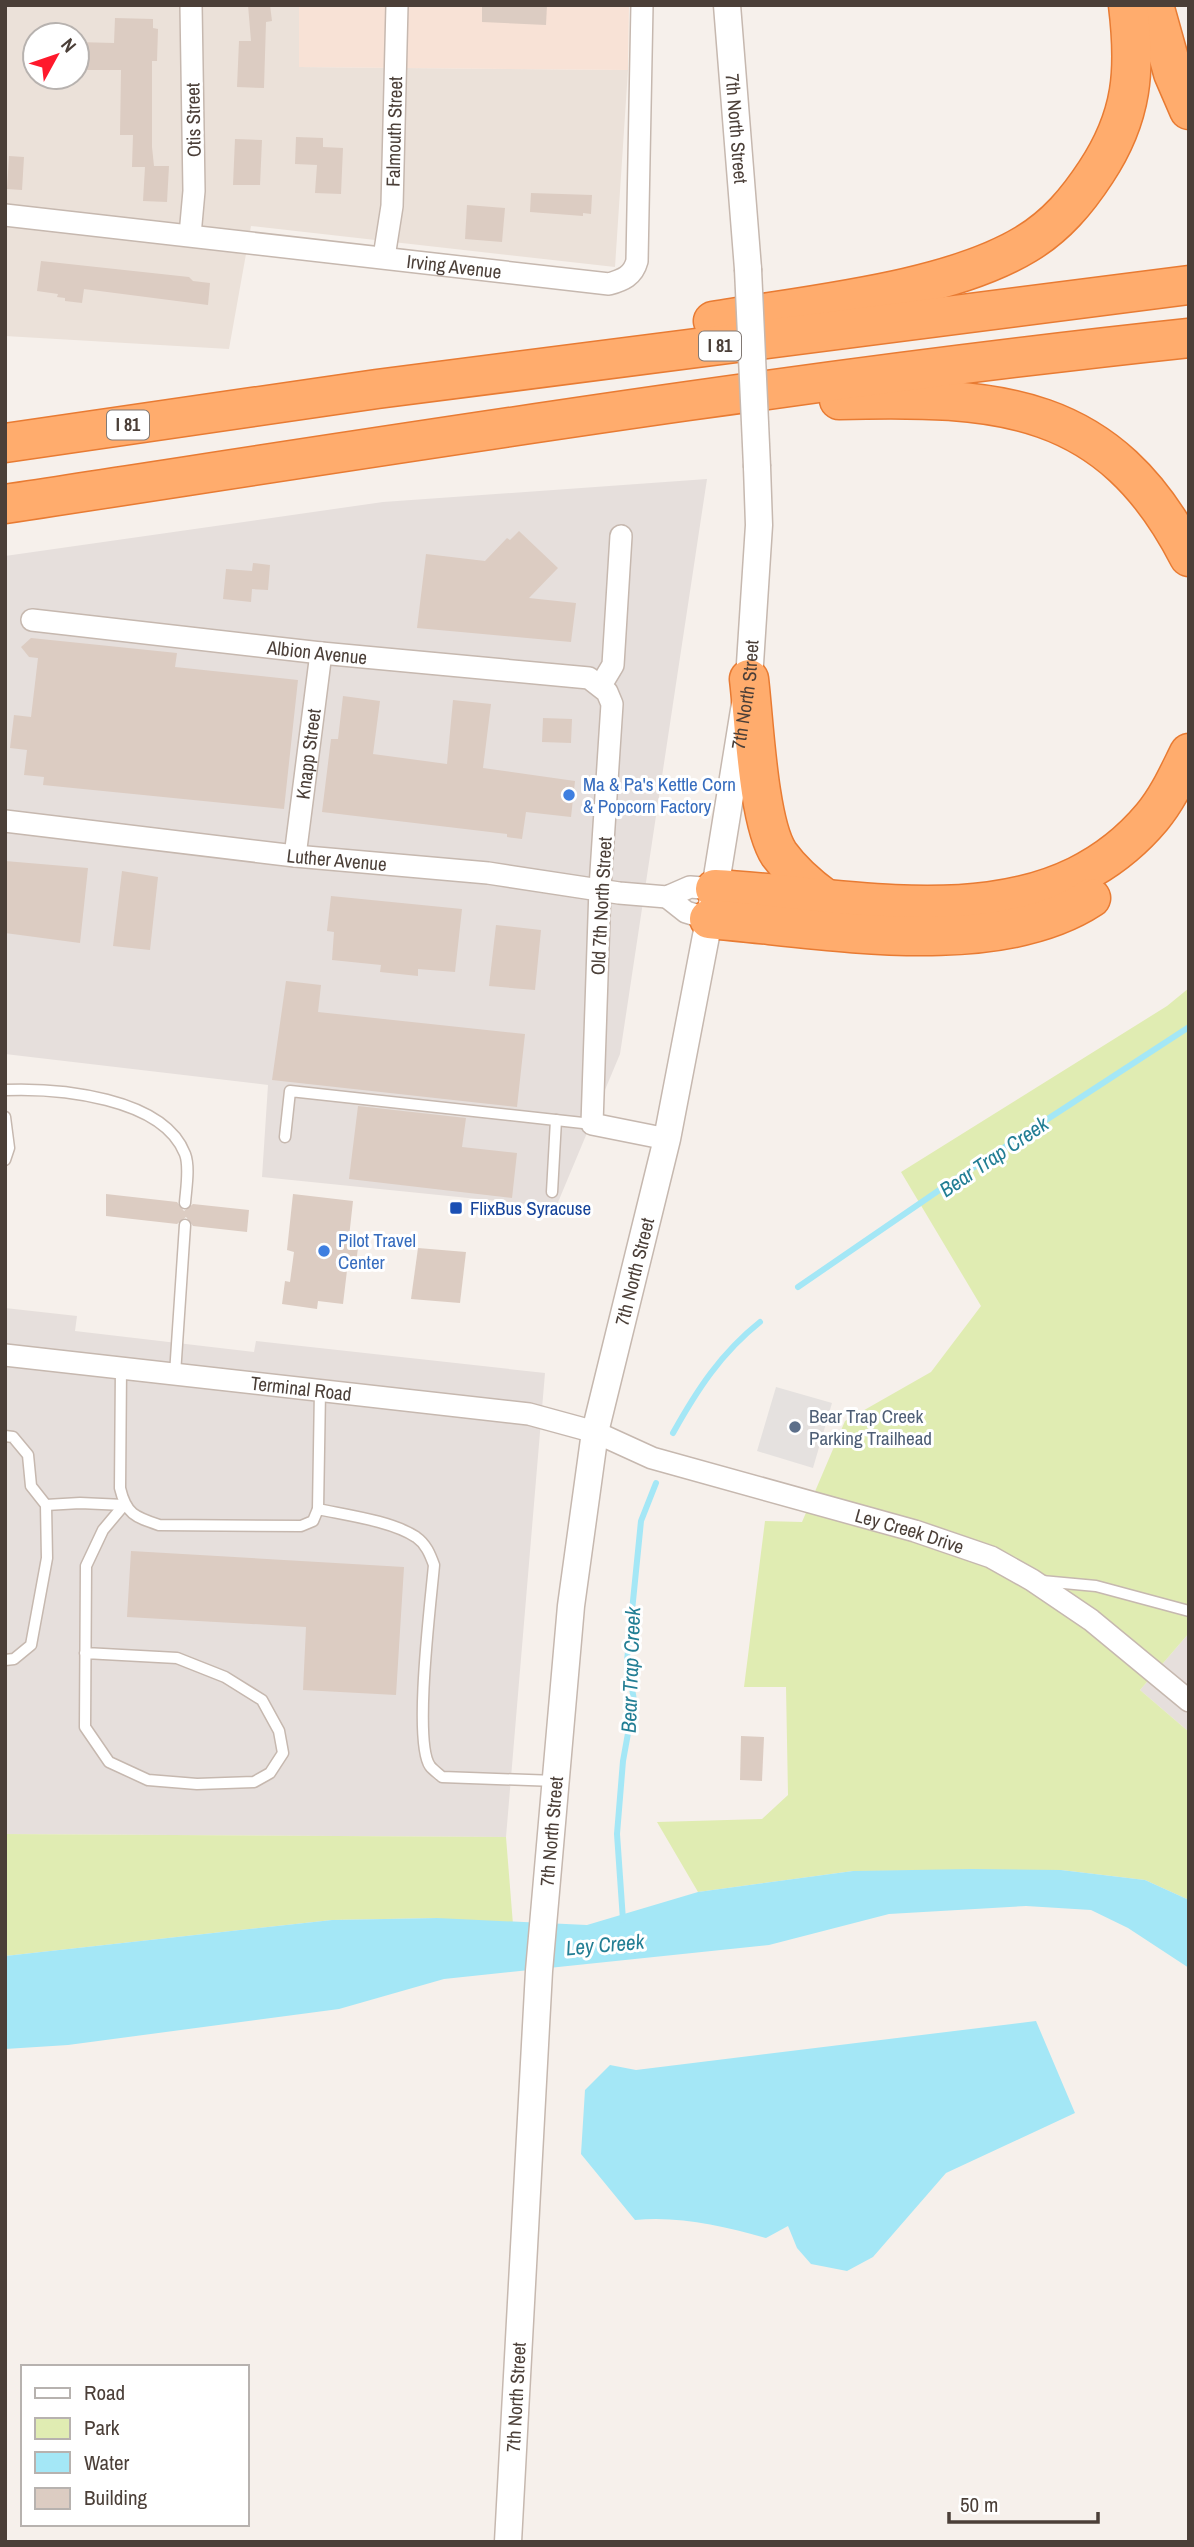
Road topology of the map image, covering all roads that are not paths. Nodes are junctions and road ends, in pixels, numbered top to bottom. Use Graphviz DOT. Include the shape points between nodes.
graph roads {
  1 [pos="191,5"];
  2 [pos="397,5"];
  3 [pos="642,5"];
  4 [pos="727,5"];
  5 [pos="1128,5"];
  6 [pos="1154,5"];
  7 [pos="1189,110"];
  8 [pos="5,215"];
  9 [pos="190,235"];
  10 [pos="384,257"];
  11 [pos="1189,285"];
  12 [pos="1189,338"];
  13 [pos="659,405"];
  14 [pos="251,408"];
  15 [pos="5,443"];
  16 [pos="5,504"];
  17 [pos="621,536"];
  18 [pos="1189,557"];
  19 [pos="32,620"];
  20 [pos="321,653"];
  21 [pos="749,679"];
  22 [pos="601,685"];
  23 [pos="1189,753"];
  24 [pos="1189,801"];
  25 [pos="5,821"];
  26 [pos="295,856"];
  27 [pos="600,888"];
  28 [pos="667,897"];
  29 [pos="826,898"];
  30 [pos="712,904"];
  31 [pos="5,1090"];
  32 [pos="5,1117"];
  33 [pos="556,1120"];
  34 [pos="592,1124"];
  35 [pos="285,1137"];
  36 [pos="667,1139"];
  37 [pos="5,1160"];
  38 [pos="552,1192"];
  39 [pos="185,1203"];
  40 [pos="185,1225"];
  41 [pos="5,1355"];
  42 [pos="121,1368"];
  43 [pos="175,1374"];
  44 [pos="320,1390"];
  45 [pos="596,1432"];
  46 [pos="5,1436"];
  47 [pos="46,1505"];
  48 [pos="124,1505"];
  49 [pos="318,1509"];
  50 [pos="1032,1580"];
  51 [pos="1189,1611"];
  52 [pos="86,1653"];
  53 [pos="5,1660"];
  54 [pos="1189,1701"];
  55 [pos="556,1780"];
  56 [pos="508,2542"];
  1 -- 9 [label="street, Otis Street" via="194,191"];
  2 -- 10 [label="street, Falmouth Street" via="392,206"];
  3 -- 10 [label="street, Irving Avenue" via="635,270 623,281 609,284"];
  4 -- 21 [label="street, 7th North Street, bridge" via="748,269 759,525"];
  5 -- 14 [label="highway" via="1131,90 1106,157 1080,197 1055,223 1027,244 989,262 942,278 850,298"];
  6 -- 7 [label="highway" via="1172,73"];
  8 -- 9 [label="street, Irving Avenue"];
  9 -- 10 [label="street, Irving Avenue"];
  11 -- 14 [label="highway, I 81"];
  12 -- 13 [label="highway" via="984,360"];
  13 -- 16 [label="highway"];
  13 -- 18 [label="highway" via="967,400 1024,411 1078,433 1110,454 1145,488 1171,522"];
  14 -- 15 [label="highway, I 81"];
  17 -- 22 [label="street" via="613,665"];
  19 -- 20 [label="street, Albion Avenue"];
  20 -- 22 [label="street, Albion Avenue" via="589,678"];
  20 -- 26 [label="street, Knapp Street"];
  21 -- 29 [label="highway" via="772,837 778,852 804,883"];
  21 -- 30 [label="street, 7th North Street"];
  22 -- 27 [label="street, Old 7th North Street" via="612,704"];
  23 -- 29 [label="highway" via="1164,801 1117,852 1079,878 1041,893 989,903"];
  24 -- 30 [label="highway" via="1158,844 1120,879 1084,903 1032,925 1001,932 955,936"];
  25 -- 26 [label="street, Luther Avenue"];
  26 -- 27 [label="street, Luther Avenue"];
  27 -- 28 [label="street, Luther Avenue"];
  27 -- 34 [label="street, Old 7th North Street"];
  28 -- 30 [label="street, Luther Avenue" via="686,912"];
  28 -- 30 [label="street, Luther Avenue" via="690,887"];
  29 -- 30 [label="highway"];
  30 -- 36 [label="street, 7th North Street"];
  31 -- 39 [label="lane" via="79,1095 137,1109 165,1124 186,1155"];
  32 -- 37 [label="lane" via="9,1148"];
  33 -- 34 [label="lane"];
  33 -- 35 [label="lane" via="290,1091"];
  33 -- 38 [label="lane"];
  34 -- 36 [label="street"];
  36 -- 45 [label="street, 7th North Street"];
  40 -- 43 [label="lane"];
  41 -- 42 [label="street, Terminal Road"];
  42 -- 43 [label="street, Terminal Road"];
  42 -- 48 [label="lane" via="120,1488"];
  43 -- 44 [label="street, Terminal Road"];
  44 -- 45 [label="street, Terminal Road" via="529,1414"];
  44 -- 49 [label="lane"];
  45 -- 50 [label="street, Ley Creek Drive" via="652,1458 915,1531 991,1557"];
  45 -- 55 [label="street, 7th North Street" via="571,1606"];
  46 -- 47 [label="lane" via="13,1437 28,1455 31,1486"];
  47 -- 48 [label="lane"];
  47 -- 53 [label="lane" via="47,1558 31,1645 14,1659"];
  48 -- 49 [label="lane" via="138,1518 159,1525 301,1526 313,1521"];
  48 -- 52 [label="lane" via="103,1530 86,1566"];
  49 -- 55 [label="lane" via="372,1521 416,1537 429,1549 434,1565 423,1685 425,1749 430,1766 442,1777"];
  50 -- 51 [label="lane" via="1096,1586"];
  50 -- 54 [label="street, Ley Creek Drive" via="1091,1620"];
  52 -- 52 [label="lane" via="85,1727 109,1762 148,1780 254,1782 270,1773 283,1753 279,1731 262,1700 225,1677 177,1658"];
  55 -- 56 [label="street, 7th North Street" via="539,1971"];
}
